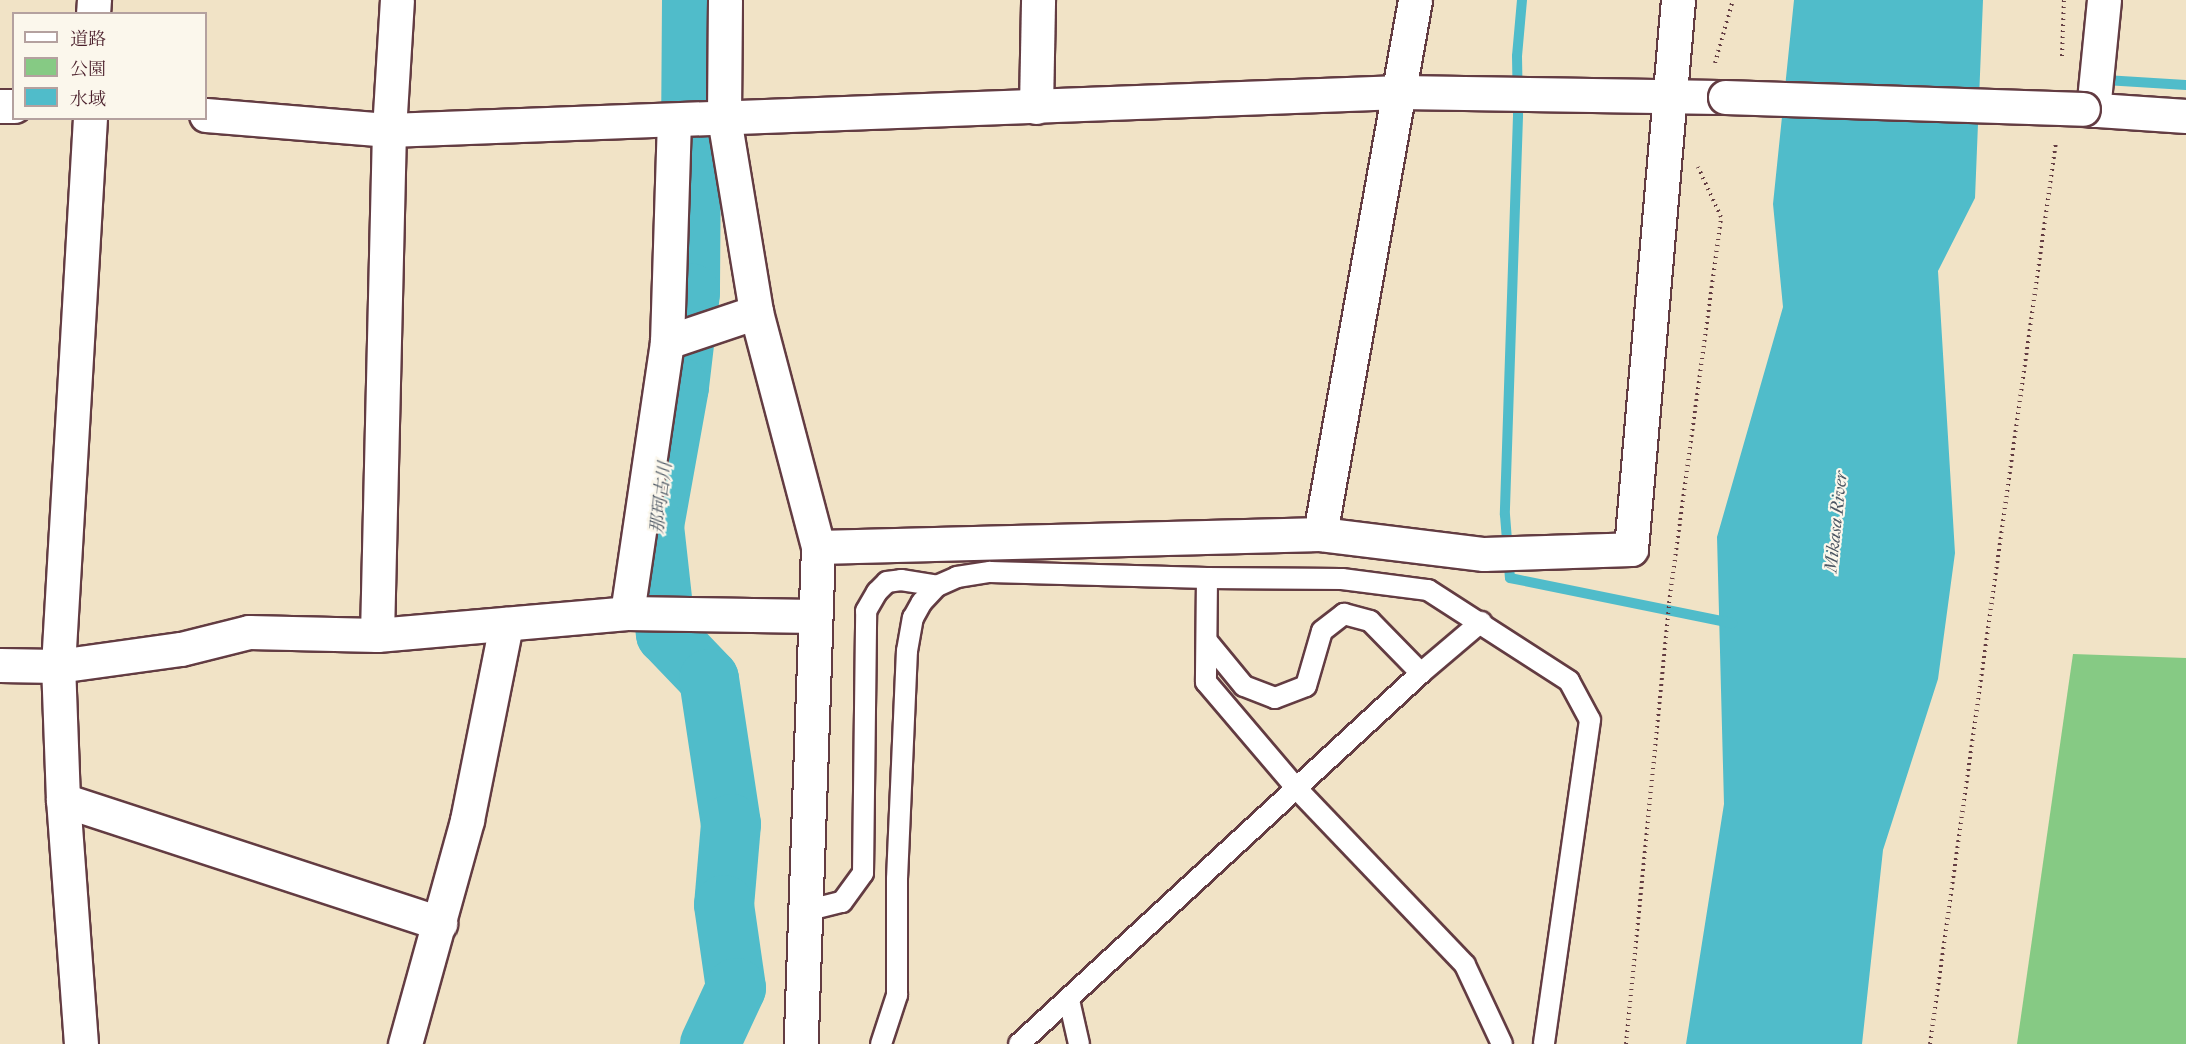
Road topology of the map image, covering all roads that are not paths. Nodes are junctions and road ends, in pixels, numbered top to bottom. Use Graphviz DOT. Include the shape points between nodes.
graph roads {
  1 [pos="397,0"];
  2 [pos="725,0"];
  3 [pos="1038,0"];
  4 [pos="1415,0"];
  5 [pos="1678,0"];
  6 [pos="2104,0"];
  7 [pos="1400,92"];
  8 [pos="1671,95"];
  9 [pos="1036,107"];
  10 [pos="2088,110"];
  11 [pos="207,115"];
  12 [pos="2186,116"];
  13 [pos="724,118"];
  14 [pos="90,120"];
  15 [pos="674,121"];
  16 [pos="389,130"];
  17 [pos="756,312"];
  18 [pos="667,342"];
  19 [pos="1320,534"];
  20 [pos="818,547"];
  21 [pos="1207,578"];
  22 [pos="937,586"];
  23 [pos="627,613"];
  24 [pos="815,616"];
  25 [pos="1481,622"];
  26 [pos="506,624"];
  27 [pos="377,635"];
  28 [pos="1207,641"];
  29 [pos="0,665"];
  30 [pos="58,666"];
  31 [pos="1421,673"];
  32 [pos="1297,789"];
  33 [pos="63,800"];
  34 [pos="805,911"];
  35 [pos="440,922"];
  36 [pos="1069,1000"];
  37 [pos="81,1044"];
  38 [pos="405,1044"];
  39 [pos="801,1044"];
  40 [pos="881,1044"];
  41 [pos="1019,1044"];
  42 [pos="1079,1044"];
  43 [pos="1502,1044"];
  44 [pos="1544,1044"];
  1 -- 16 [label="street"];
  2 -- 13 [label="street"];
  3 -- 9 [label="street"];
  4 -- 7 [label="street"];
  5 -- 8 [label="street"];
  6 -- 10 [label="street"];
  7 -- 8 [label="street"];
  7 -- 9 [label="street"];
  7 -- 19 [label="street"];
  8 -- 10 [label="street, bridge"];
  8 -- 19 [label="street" via="1631,549 1484,554"];
  9 -- 13 [label="street"];
  10 -- 12 [label="street"];
  11 -- 16 [label="street"];
  13 -- 15 [label="street"];
  13 -- 17 [label="street"];
  14 -- 30 [label="street"];
  15 -- 16 [label="street"];
  15 -- 18 [label="street"];
  16 -- 27 [label="street"];
  17 -- 18 [label="street"];
  17 -- 20 [label="street"];
  18 -- 23 [label="street"];
  19 -- 20 [label="street"];
  20 -- 24 [label="street"];
  21 -- 22 [label="lane" via="990,572 957,577"];
  21 -- 25 [label="lane" via="1342,579 1428,590"];
  21 -- 28 [label="lane"];
  22 -- 34 [label="lane" via="901,580 887,582 866,611 862,873 842,902"];
  22 -- 40 [label="lane" via="913,618 907,651 897,879 897,995"];
  23 -- 24 [label="street"];
  23 -- 26 [label="street"];
  24 -- 34 [label="street"];
  25 -- 31 [label="lane"];
  25 -- 44 [label="lane" via="1569,681 1590,720"];
  26 -- 27 [label="street"];
  26 -- 35 [label="street" via="467,820"];
  27 -- 30 [label="street" via="249,632 181,649"];
  28 -- 31 [label="lane" via="1244,686 1275,698 1306,686 1322,631 1344,615 1370,621"];
  28 -- 32 [label="lane" via="1206,682"];
  29 -- 30 [label="street"];
  30 -- 33 [label="street"];
  31 -- 32 [label="lane"];
  32 -- 36 [label="lane"];
  32 -- 43 [label="lane" via="1465,965"];
  33 -- 35 [label="street"];
  33 -- 37 [label="street"];
  34 -- 39 [label="street"];
  35 -- 38 [label="street"];
  36 -- 41 [label="lane"];
  36 -- 42 [label="lane"];
}
